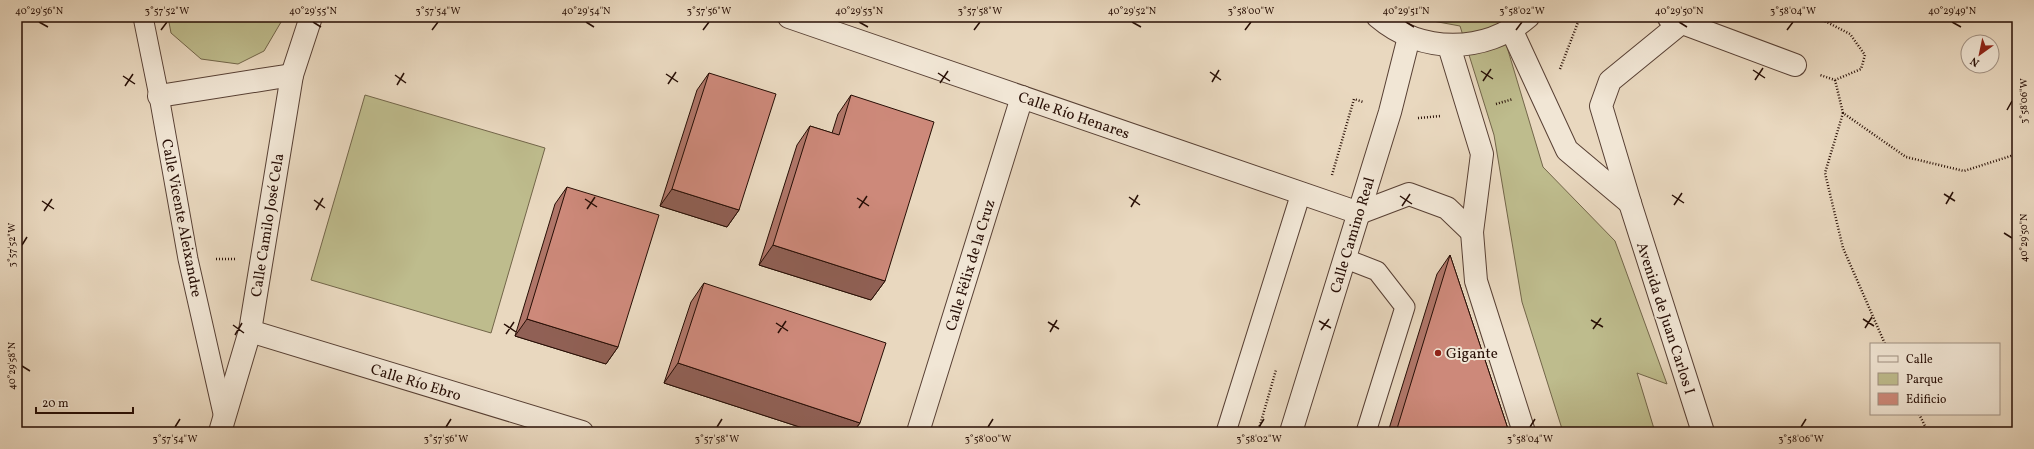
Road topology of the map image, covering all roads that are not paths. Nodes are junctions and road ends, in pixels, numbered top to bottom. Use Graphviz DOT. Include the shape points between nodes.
graph roads {
  1 [pos="143,17"];
  2 [pos="311,17"];
  3 [pos="789,17"];
  4 [pos="1378,17"];
  5 [pos="1674,20"];
  6 [pos="1520,23"];
  7 [pos="1409,37"];
  8 [pos="1449,46"];
  9 [pos="1795,65"];
  10 [pos="292,75"];
  11 [pos="159,96"];
  12 [pos="1022,97"];
  13 [pos="1301,193"];
  14 [pos="1630,203"];
  15 [pos="1359,213"];
  16 [pos="1472,232"];
  17 [pos="1346,259"];
  18 [pos="250,331"];
  19 [pos="528,424"];
  20 [pos="222,425"];
  21 [pos="582,432"];
  22 [pos="918,432"];
  23 [pos="1226,432"];
  24 [pos="1291,432"];
  25 [pos="1366,432"];
  26 [pos="1524,432"];
  27 [pos="1703,432"];
  1 -- 11 [label="lane, Calle Vicente Aleixandre"];
  2 -- 10 [label="street, Calle Camilo José Cela"];
  3 -- 12 [label="street, Calle Río Henares"];
  4 -- 7 [label="street"];
  5 -- 9 [label="street"];
  5 -- 14 [label="street, Avenida de Juan Carlos I" via="1610,81 1601,106"];
  6 -- 8 [label="street" via="1482,42"];
  6 -- 14 [label="street" via="1539,91 1567,150"];
  7 -- 8 [label="street" via="1429,44"];
  7 -- 15 [label="street, Calle Camino Real" via="1390,112"];
  8 -- 16 [label="street" via="1482,154"];
  10 -- 11 [label="street"];
  10 -- 18 [label="street, Calle Camilo José Cela"];
  11 -- 20 [label="lane, Calle Vicente Aleixandre" via="188,259"];
  12 -- 13 [label="street, Calle Río Henares"];
  12 -- 22 [label="street, Calle Félix de la Cruz"];
  13 -- 15 [label="street, Calle Río Henares"];
  13 -- 23 [label="lane"];
  14 -- 27 [label="street, Avenida de Juan Carlos I"];
  15 -- 16 [label="street" via="1409,194 1447,208"];
  15 -- 17 [label="street, Calle Camino Real"];
  16 -- 26 [label="street" via="1476,281"];
  17 -- 24 [label="street, Calle Camino Real"];
  17 -- 25 [label="lane" via="1377,271 1405,307"];
  18 -- 19 [label="street, Calle Río Ebro"];
  18 -- 20 [label="street, Calle Camilo José Cela"];
  19 -- 21 [label="street, Calle Río Ebro"];
}
